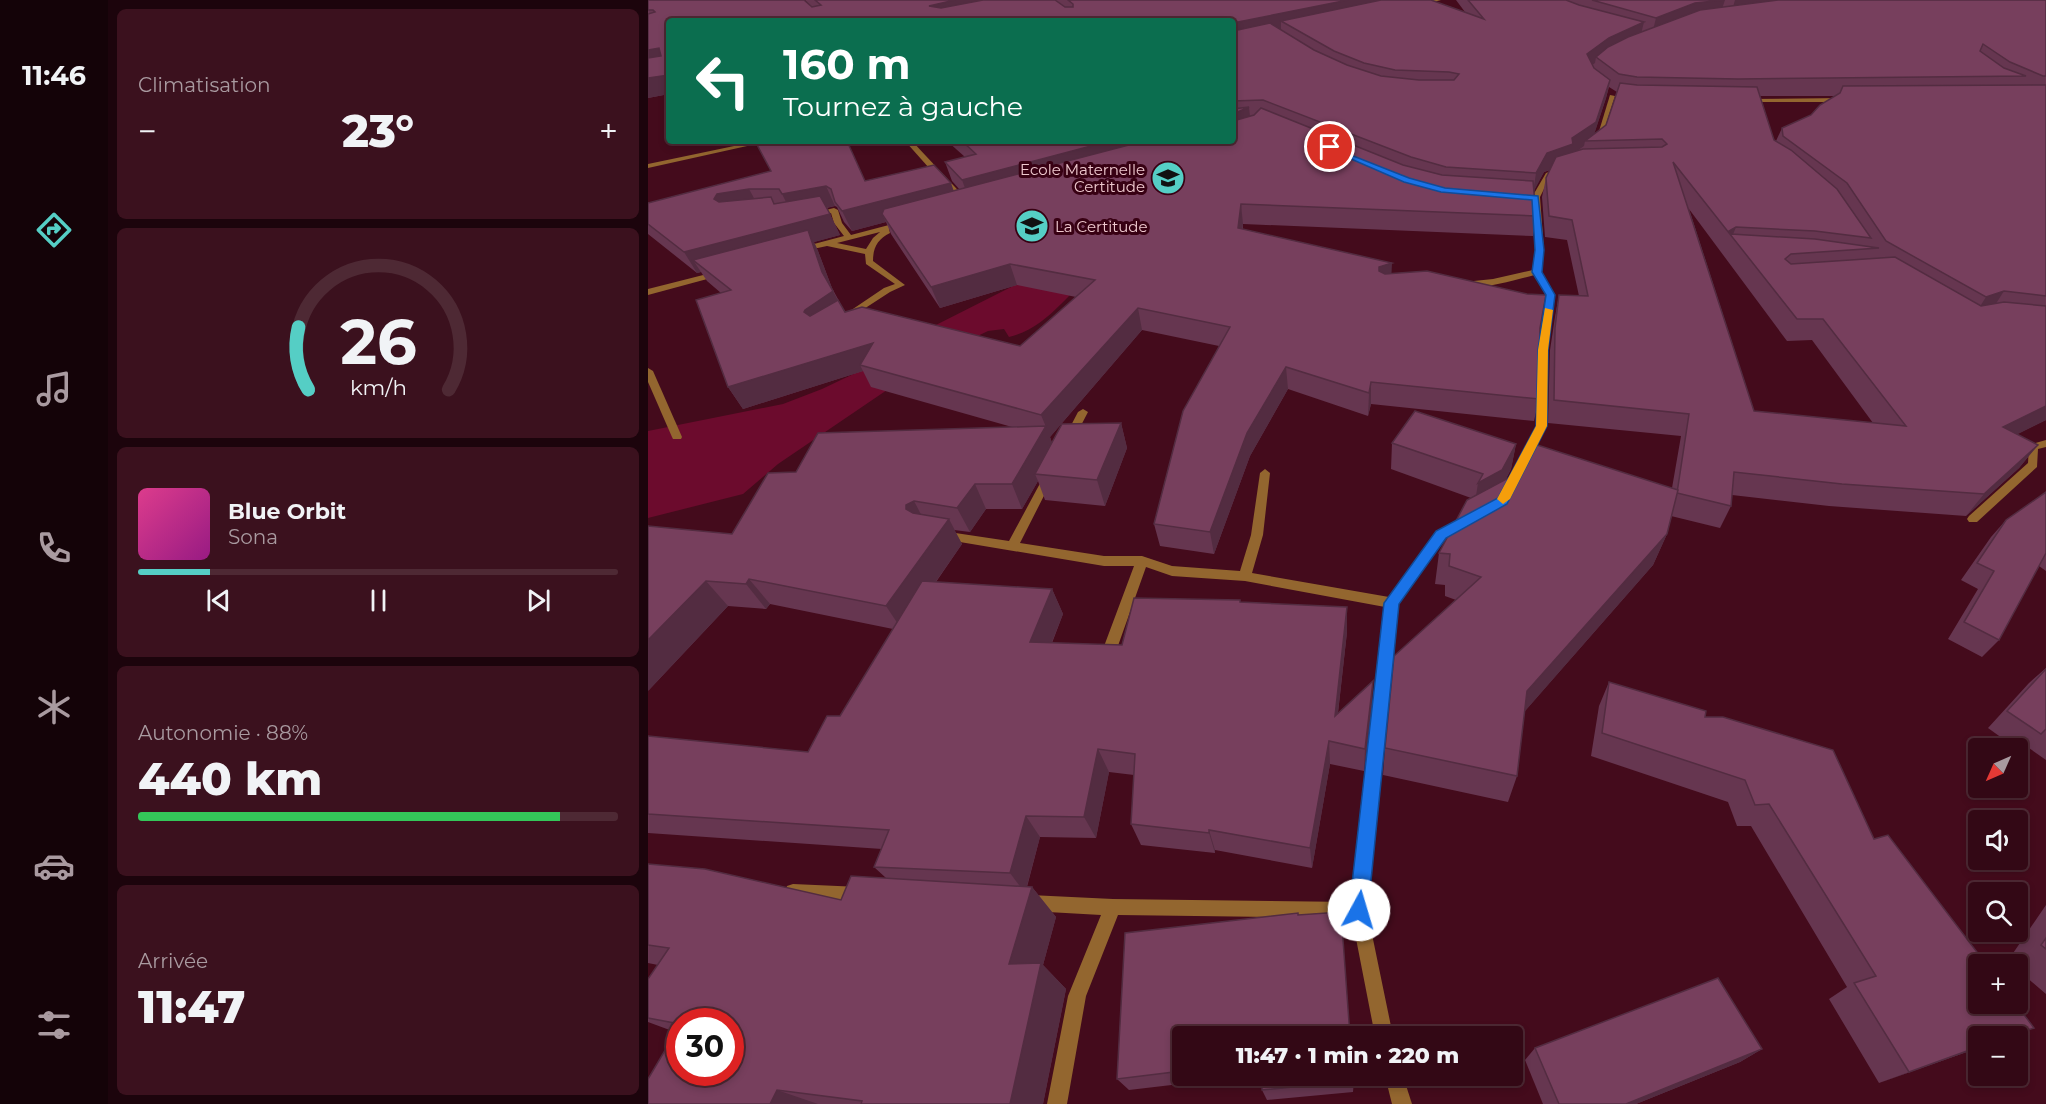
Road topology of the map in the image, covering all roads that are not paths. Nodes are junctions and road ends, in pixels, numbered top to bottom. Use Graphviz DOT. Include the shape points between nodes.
graph roads {
  1 [pos="1439,0"];
  2 [pos="1413,6"];
  3 [pos="1614,95"];
  4 [pos="1852,100"];
  5 [pos="1743,101"];
  6 [pos="1755,101"];
  7 [pos="1759,108"];
  8 [pos="751,144"];
  9 [pos="911,144"];
  10 [pos="1587,150"];
  11 [pos="1578,164"];
  12 [pos="648,165"];
  13 [pos="979,203"];
  14 [pos="968,206"];
  15 [pos="957,209"];
  16 [pos="805,216"];
  17 [pos="913,221"];
  18 [pos="902,224"];
  19 [pos="849,237"];
  20 [pos="825,243"];
  21 [pos="797,251"];
  22 [pos="868,252"];
  23 [pos="724,272"];
  24 [pos="1537,272"];
  25 [pos="1450,286"];
  26 [pos="648,292"];
  27 [pos="842,320"];
  28 [pos="648,371"];
  29 [pos="1083,412"];
  30 [pos="677,437"];
  31 [pos="2046,443"];
  32 [pos="1266,472"];
  33 [pos="1517,473"];
  34 [pos="1472,518"];
  35 [pos="1973,519"];
  36 [pos="927,532"];
  37 [pos="1012,546"];
  38 [pos="1142,561"];
  39 [pos="1245,576"];
  40 [pos="1392,603"];
  41 [pos="1107,657"];
  42 [pos="775,891"];
  43 [pos="880,896"];
  44 [pos="1008,902"];
  45 [pos="1113,907"];
  46 [pos="1359,910"];
  47 [pos="1382,1026"];
  48 [pos="1396,1086"];
  49 [pos="1057,1104"];
  50 [pos="1401,1104"];
  1 -- 2 [label="street"];
  3 -- 10 [label="street" via="1597,143"];
  4 -- 6 [label="street" via="1831,104"];
  5 -- 6 [label="street"];
  6 -- 7 [label="street"];
  8 -- 12 [label="street"];
  9 -- 14 [label="street"];
  11 -- 24 [label="street" via="1547,168 1530,197 1539,250"];
  13 -- 14 [label="street"];
  14 -- 15 [label="street"];
  16 -- 19 [label="street" via="834,210 838,224"];
  17 -- 18 [label="street"];
  18 -- 19 [label="street"];
  18 -- 22 [label="street" via="878,235"];
  19 -- 20 [label="street"];
  20 -- 21 [label="street"];
  20 -- 22 [label="street"];
  22 -- 27 [label="street" via="869,262 901,285"];
  23 -- 26 [label="street"];
  24 -- 25 [label="street"];
  24 -- 33 [label="street" via="1551,295 1543,350 1541,426"];
  28 -- 30 [label="street"];
  29 -- 37 [label="street"];
  31 -- 35 [label="street" via="2033,447 2033,464"];
  32 -- 39 [label="street" via="1257,535"];
  34 -- 40 [label="street" via="1441,535"];
  36 -- 37 [label="street"];
  37 -- 38 [label="street" via="1104,561"];
  38 -- 39 [label="street" via="1172,571"];
  38 -- 41 [label="street"];
  39 -- 40 [label="street"];
  40 -- 46 [label="street"];
  42 -- 43 [label="street"];
  44 -- 45 [label="street"];
  45 -- 46 [label="street"];
  45 -- 49 [label="street" via="1077,996"];
  46 -- 47 [label="street"];
  48 -- 50 [label="street"];
}
